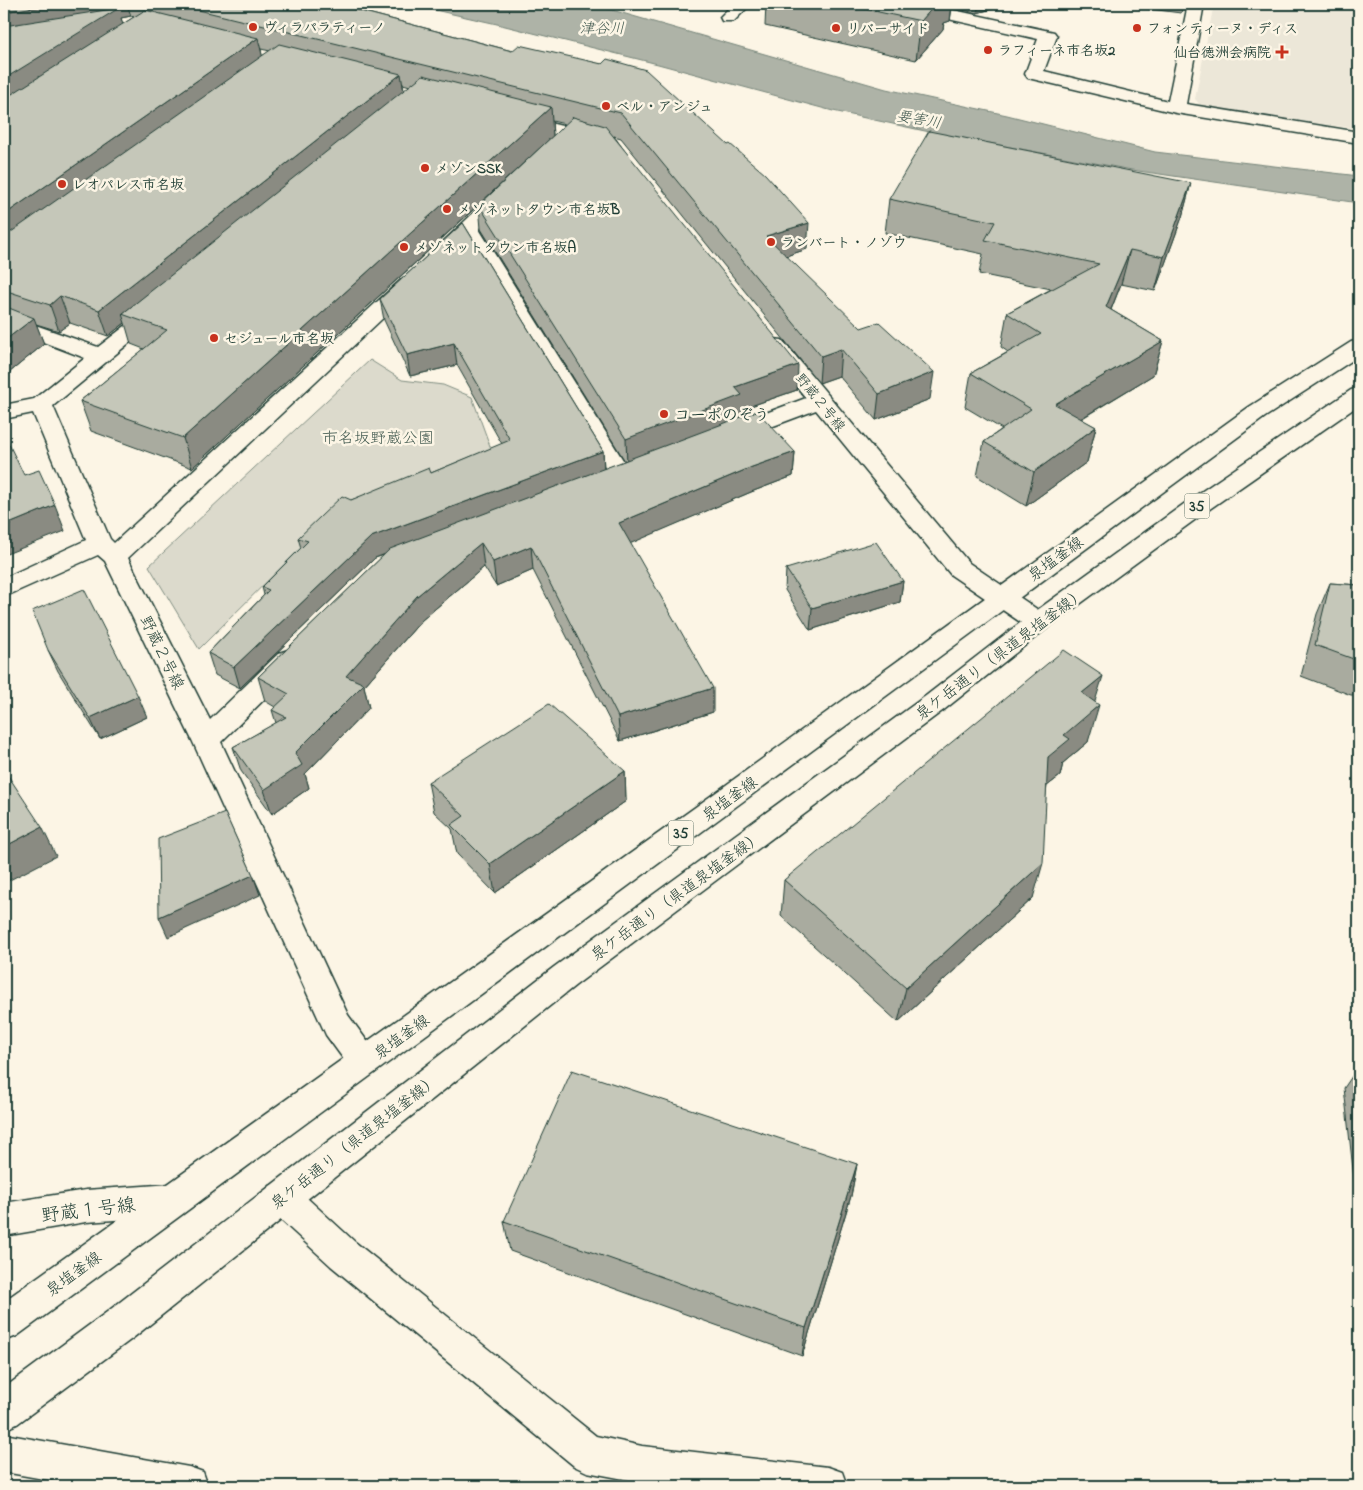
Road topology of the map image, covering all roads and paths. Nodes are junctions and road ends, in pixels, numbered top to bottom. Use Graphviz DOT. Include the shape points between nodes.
graph roads {
  1 [pos="743,4"];
  2 [pos="905,4"];
  3 [pos="1196,4"];
  4 [pos="728,17"];
  5 [pos="1176,108"];
  6 [pos="496,115"];
  7 [pos="1359,138"];
  8 [pos="614,144"];
  9 [pos="519,181"];
  10 [pos="468,228"];
  11 [pos="170,301"];
  12 [pos="4,320"];
  13 [pos="763,331"];
  14 [pos="1359,347"];
  15 [pos="101,356"];
  16 [pos="1359,395"];
  17 [pos="819,400"];
  18 [pos="42,404"];
  19 [pos="4,412"];
  20 [pos="711,442"];
  21 [pos="621,476"];
  22 [pos="108,550"];
  23 [pos="4,588"];
  24 [pos="1002,597"];
  25 [pos="1038,622"];
  26 [pos="306,642"];
  27 [pos="206,740"];
  28 [pos="364,1062"];
  29 [pos="282,1198"];
  30 [pos="172,1200"];
  31 [pos="4,1220"];
  32 [pos="4,1323"];
  33 [pos="4,1411"];
  34 [pos="4,1453"];
  35 [pos="189,1486"];
  36 [pos="828,1486"];
  1 -- 4 [label="main road"];
  2 -- 5 [label="main road" via="1048,36 1034,74"];
  3 -- 5 [label="main road"];
  5 -- 7 [label="main road"];
  6 -- 8 [label="main road" via="563,140"];
  9 -- 10 [label="main road"];
  10 -- 21 [label="main road"];
  10 -- 22 [label="main road"];
  11 -- 15 [label="main road"];
  12 -- 15 [label="main road"];
  13 -- 17 [label="main road, 野蔵２号線"];
  14 -- 24 [label="main road, 泉塩釜線 / 35" via="1257,412"];
  15 -- 18 [label="main road"];
  16 -- 25 [label="main road, 泉ケ岳通り（県道泉塩釜線） / 35" via="1203,502"];
  17 -- 20 [label="main road"];
  17 -- 24 [label="main road, 野蔵２号線" via="960,569"];
  18 -- 19 [label="main road"];
  18 -- 22 [label="main road, 野蔵２号線"];
  22 -- 23 [label="main road"];
  22 -- 27 [label="main road, 野蔵２号線"];
  24 -- 25 [label="main road, 野蔵２号線"];
  24 -- 28 [label="main road, 泉塩釜線 / 35"];
  25 -- 29 [label="main road, 泉ケ岳通り（県道泉塩釜線） / 35" via="936,702 565,976"];
  26 -- 27 [label="main road"];
  27 -- 28 [label="main road, 野蔵２号線" via="337,1025"];
  28 -- 30 [label="main road, 泉塩釜線 / 35"];
  29 -- 33 [label="main road, 泉ケ岳通り（県道泉塩釜線） / 35" via="120,1326"];
  29 -- 36 [label="main road" via="343,1254 587,1453 642,1464"];
  30 -- 31 [label="main road, 野蔵１号線" via="86,1206"];
  30 -- 32 [label="main road, 泉塩釜線 / 35"];
  34 -- 35 [label="main road"];
}
